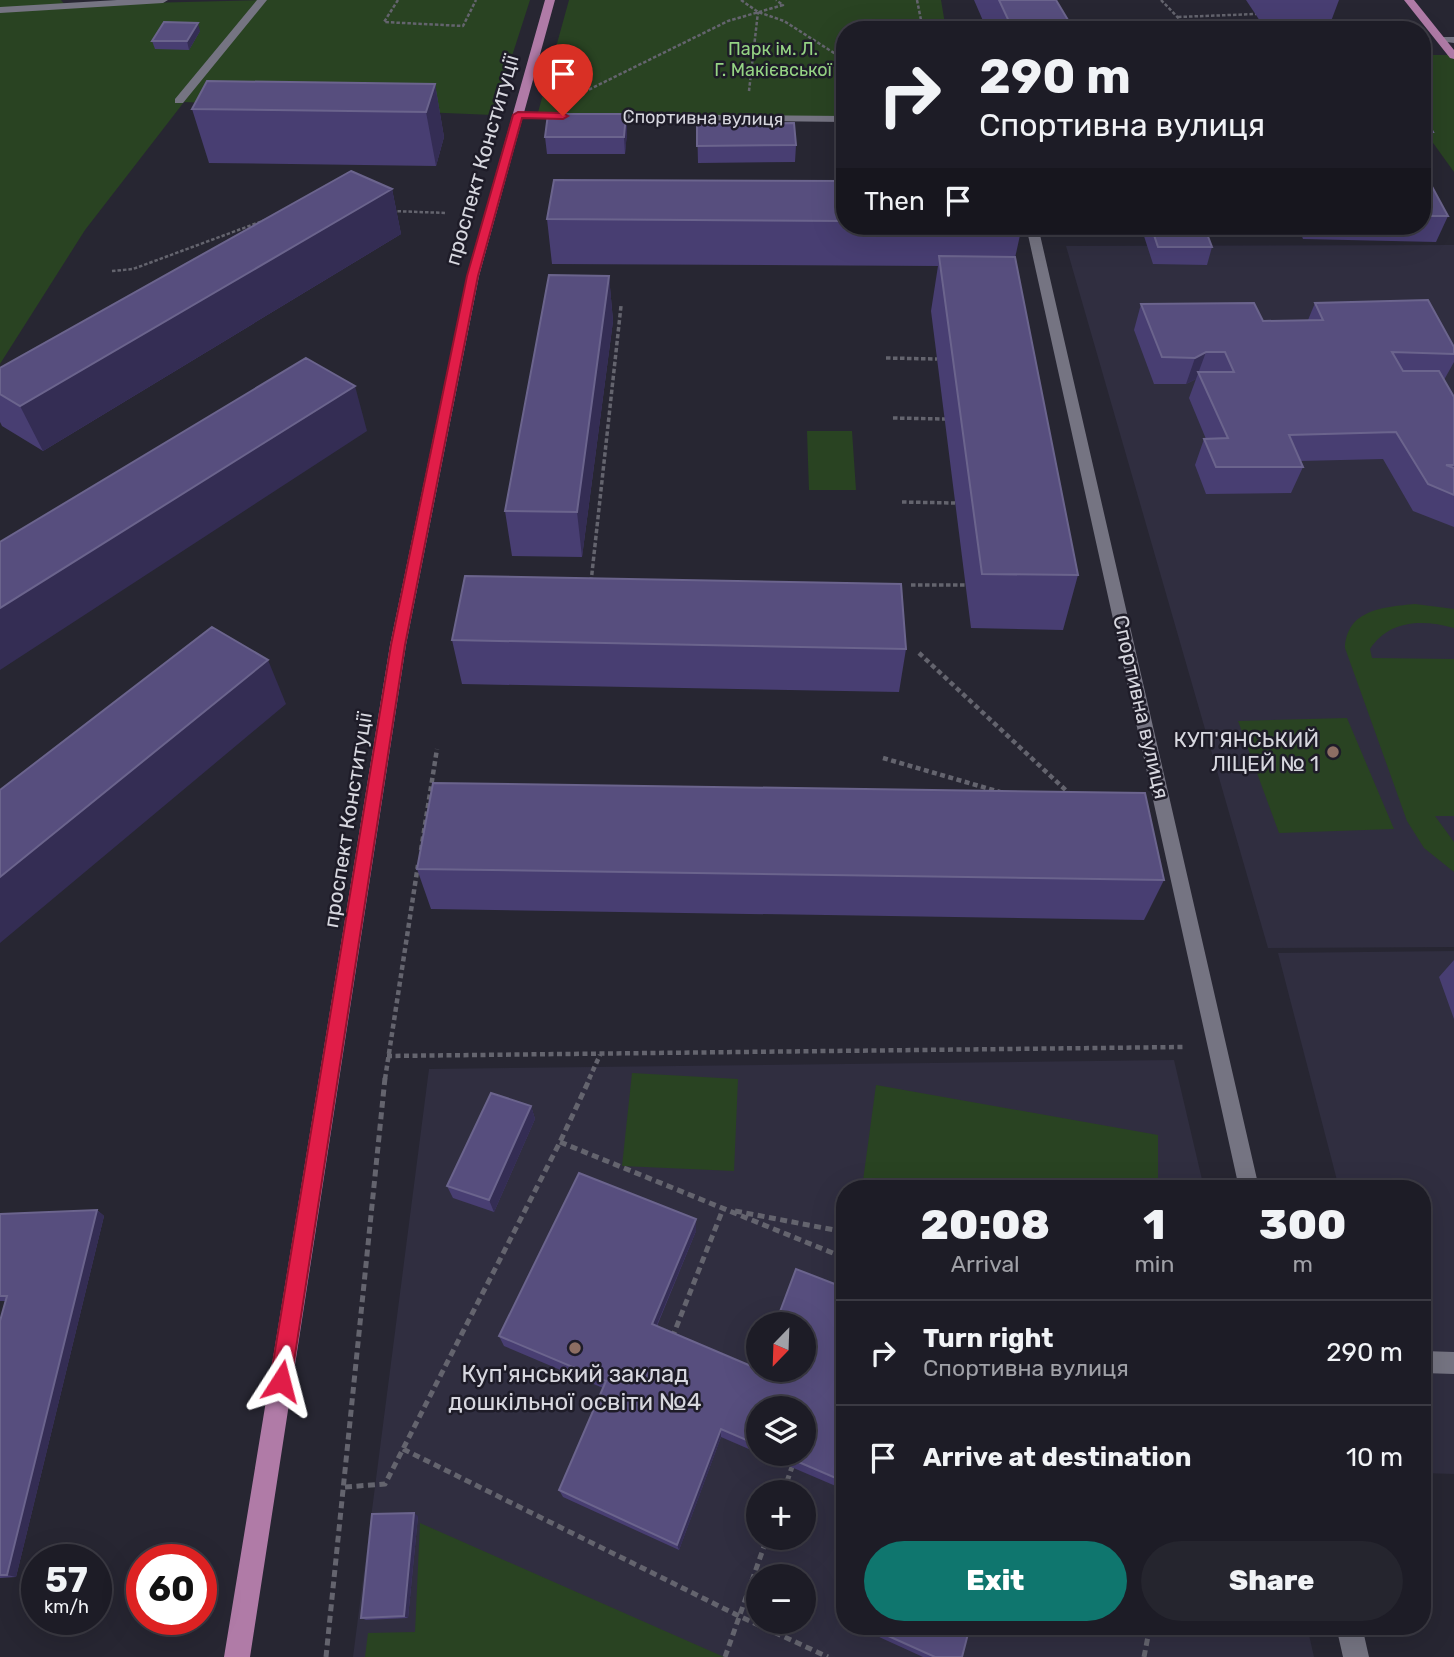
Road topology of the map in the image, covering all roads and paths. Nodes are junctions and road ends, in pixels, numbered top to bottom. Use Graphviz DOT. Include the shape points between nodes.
graph roads {
  1 [pos="163,0"];
  2 [pos="262,0"];
  3 [pos="398,0"];
  4 [pos="476,0"];
  5 [pos="550,0"];
  6 [pos="741,0"];
  7 [pos="776,0"];
  8 [pos="917,0"];
  9 [pos="1161,0"];
  10 [pos="1409,0"];
  11 [pos="0,10"];
  12 [pos="758,12"];
  13 [pos="1256,14"];
  14 [pos="1178,18"];
  15 [pos="921,21"];
  16 [pos="1181,21"];
  17 [pos="1427,21"];
  18 [pos="1431,26"];
  19 [pos="1442,39"];
  20 [pos="1454,40"];
  21 [pos="836,54"];
  22 [pos="1454,56"];
  23 [pos="179,101"];
  24 [pos="518,115"];
  25 [pos="537,116"];
  26 [pos="579,116"];
  27 [pos="593,116"];
  28 [pos="746,118"];
  29 [pos="836,119"];
  30 [pos="381,211"];
  31 [pos="447,213"];
  32 [pos="280,217"];
  33 [pos="1034,235"];
  34 [pos="112,271"];
  35 [pos="621,306"];
  36 [pos="886,358"];
  37 [pos="937,359"];
  38 [pos="893,418"];
  39 [pos="945,419"];
  40 [pos="902,502"];
  41 [pos="955,503"];
  42 [pos="591,582"];
  43 [pos="911,585"];
  44 [pos="966,585"];
  45 [pos="919,653"];
  46 [pos="437,749"];
  47 [pos="883,758"];
  48 [pos="1010,795"];
  49 [pos="1080,803"];
  50 [pos="1216,1046"];
  51 [pos="600,1055"];
  52 [pos="387,1056"];
  53 [pos="560,1142"];
  54 [pos="1247,1180"];
  55 [pos="724,1209"];
  56 [pos="836,1230"];
  57 [pos="836,1254"];
  58 [pos="671,1342"];
  59 [pos="1431,1362"];
  60 [pos="1454,1363"];
  61 [pos="402,1449"];
  62 [pos="792,1467"];
  63 [pos="788,1480"];
  64 [pos="345,1487"];
  65 [pos="763,1550"];
  66 [pos="739,1616"];
  67 [pos="1148,1635"];
  68 [pos="1351,1635"];
  69 [pos="237,1657"];
  70 [pos="326,1657"];
  71 [pos="725,1657"];
  72 [pos="828,1657"];
  73 [pos="1144,1657"];
  74 [pos="1356,1657"];
  1 -- 11 [label="street"];
  2 -- 23 [label="street"];
  3 -- 4 [label="path" via="384,22 463,26"];
  5 -- 24 [label="main road, проспект Конституції"];
  6 -- 12 [label="path"];
  7 -- 12 [label="path" via="783,5"];
  8 -- 15 [label="path"];
  9 -- 14 [label="path"];
  10 -- 17 [label="main road"];
  12 -- 21 [label="path" via="784,21"];
  12 -- 25 [label="path" via="728,21"];
  12 -- 28 [label="path"];
  13 -- 14 [label="path"];
  14 -- 16 [label="path"];
  18 -- 19 [label="main road"];
  19 -- 20 [label="street"];
  19 -- 22 [label="main road"];
  24 -- 25 [label="street"];
  24 -- 69 [label="main road, проспект Конституції" via="473,276 398,645"];
  25 -- 26 [label="street"];
  27 -- 28 [label="street, Спортивна вулиця"];
  28 -- 29 [label="street, Спортивна вулиця"];
  30 -- 31 [label="path"];
  32 -- 34 [label="path" via="133,270"];
  33 -- 50 [label="street, Спортивна вулиця"];
  35 -- 42 [label="path"];
  36 -- 37 [label="path"];
  38 -- 39 [label="path"];
  40 -- 41 [label="path"];
  43 -- 44 [label="path"];
  45 -- 49 [label="path"];
  46 -- 52 [label="path"];
  47 -- 48 [label="path"];
  50 -- 51 [label="path"];
  50 -- 54 [label="street, Спортивна вулиця"];
  51 -- 52 [label="path"];
  51 -- 53 [label="path"];
  52 -- 64 [label="path"];
  53 -- 55 [label="path"];
  53 -- 61 [label="path"];
  55 -- 56 [label="path"];
  55 -- 57 [label="path"];
  55 -- 58 [label="path"];
  59 -- 60 [label="street"];
  61 -- 64 [label="path" via="385,1484"];
  61 -- 66 [label="path"];
  62 -- 63 [label="path"];
  64 -- 70 [label="path"];
  65 -- 66 [label="path"];
  66 -- 71 [label="path"];
  66 -- 72 [label="path"];
  67 -- 73 [label="path"];
  68 -- 74 [label="street"];
}
